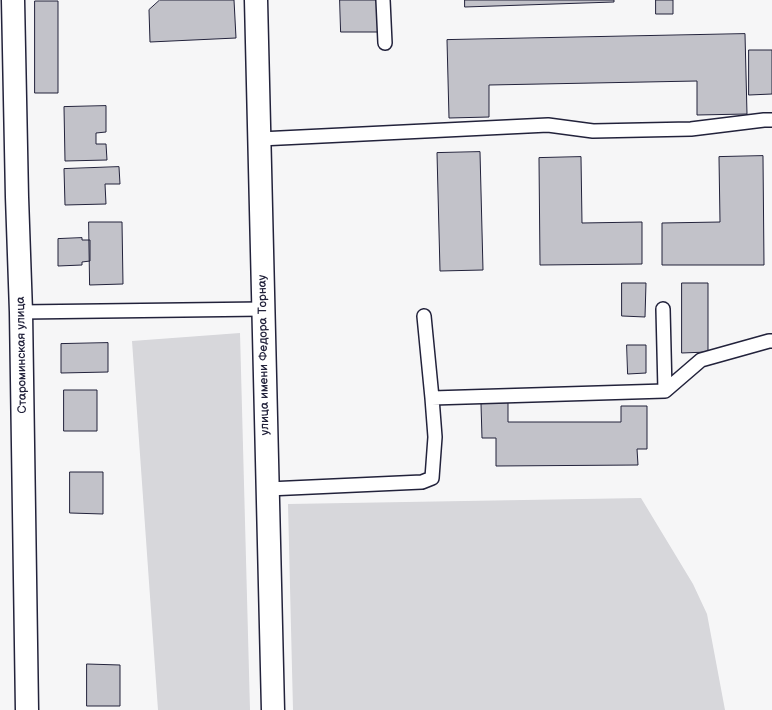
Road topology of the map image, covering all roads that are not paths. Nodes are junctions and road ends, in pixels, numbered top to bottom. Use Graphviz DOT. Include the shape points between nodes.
graph roads {
  1 [pos="13,0"];
  2 [pos="256,0"];
  3 [pos="383,0"];
  4 [pos="385,43"];
  5 [pos="772,120"];
  6 [pos="260,139"];
  7 [pos="9,197"];
  8 [pos="263,309"];
  9 [pos="663,309"];
  10 [pos="21,312"];
  11 [pos="424,316"];
  12 [pos="772,341"];
  13 [pos="665,390"];
  14 [pos="432,398"];
  15 [pos="268,489"];
  16 [pos="26,710"];
  17 [pos="273,710"];
  1 -- 7 [label="street, Староминская улица"];
  2 -- 6 [label="street, улица имени Федора Торнау"];
  3 -- 4 [label="lane"];
  5 -- 6 [label="lane" via="691,129 593,131 548,125"];
  6 -- 8 [label="street, улица имени Федора Торнау"];
  7 -- 10 [label="street, Староминская улица"];
  8 -- 10 [label="lane"];
  8 -- 15 [label="street, улица имени Федора Торнау"];
  9 -- 13 [label="lane"];
  10 -- 16 [label="street, Староминская улица"];
  11 -- 14 [label="lane"];
  12 -- 13 [label="lane" via="701,360"];
  13 -- 14 [label="lane"];
  14 -- 15 [label="lane" via="436,437 432,478 422,482"];
  15 -- 17 [label="street, улица имени Федора Торнау"];
}
